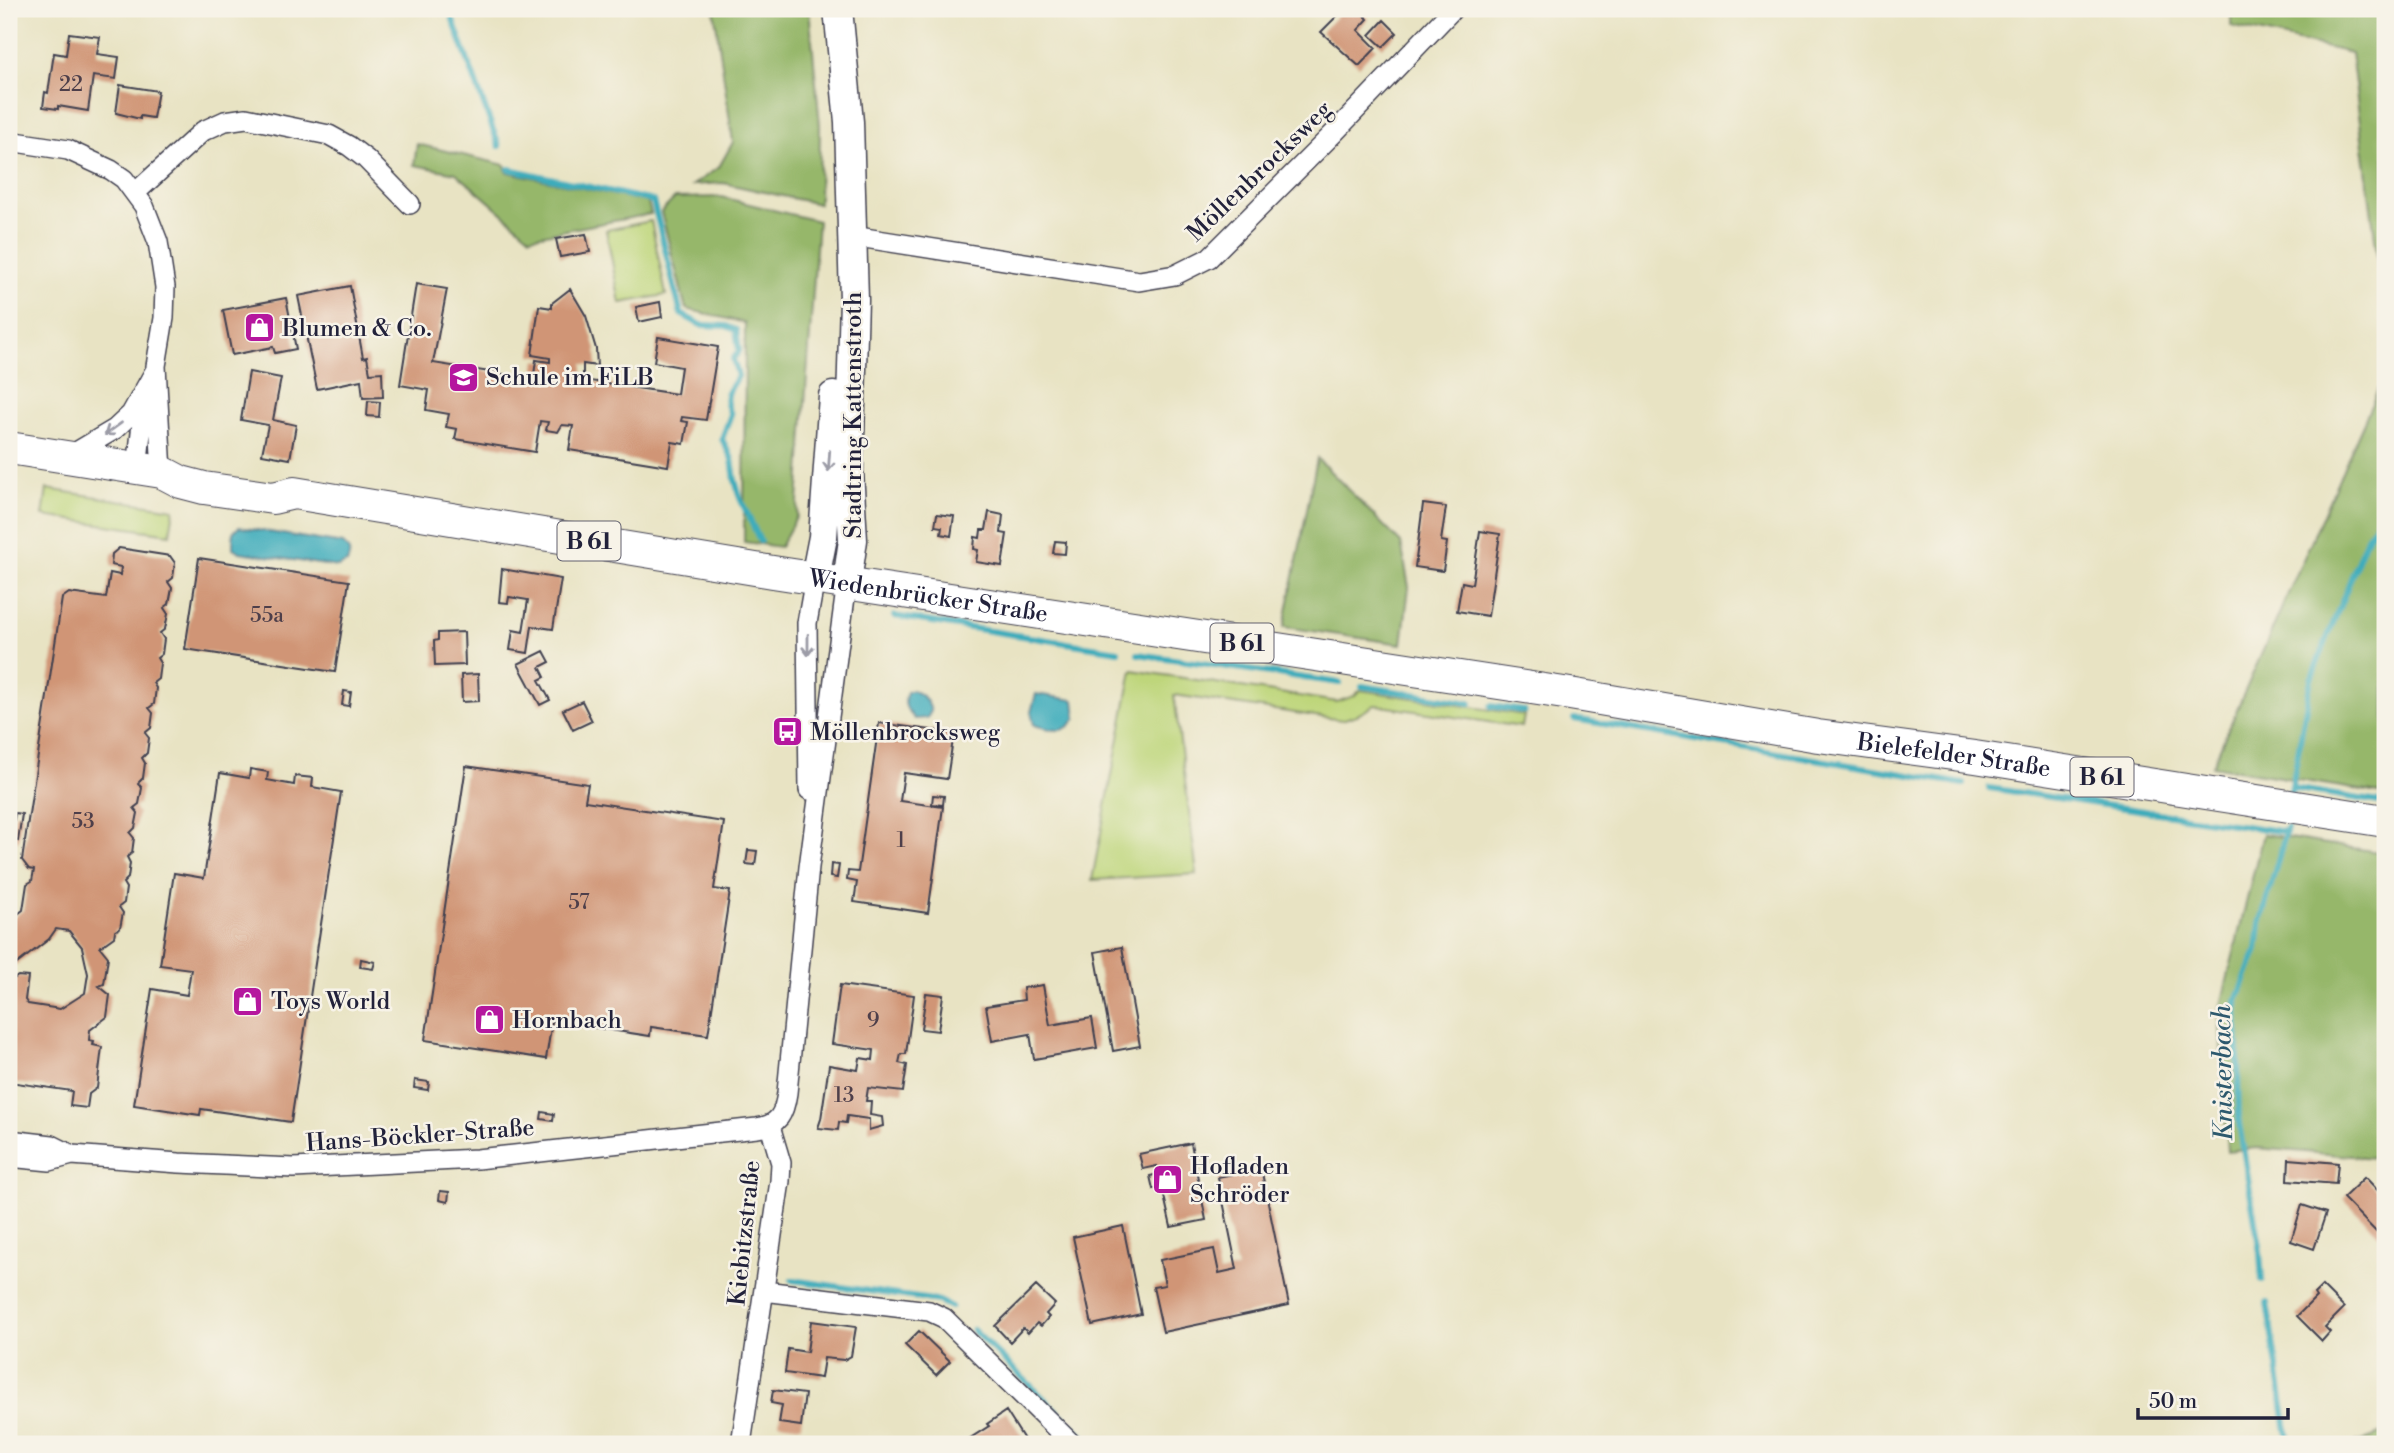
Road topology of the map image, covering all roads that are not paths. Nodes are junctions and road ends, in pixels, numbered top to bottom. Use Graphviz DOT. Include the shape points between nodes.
graph roads {
  1 [pos="838,9"];
  2 [pos="1453,9"];
  3 [pos="9,141"];
  4 [pos="135,193"];
  5 [pos="410,204"];
  6 [pos="852,242"];
  7 [pos="156,366"];
  8 [pos="146,388"];
  9 [pos="9,448"];
  10 [pos="68,457"];
  11 [pos="149,470"];
  12 [pos="815,578"];
  13 [pos="847,582"];
  14 [pos="1564,693"];
  15 [pos="2385,821"];
  16 [pos="809,867"];
  17 [pos="770,1126"];
  18 [pos="9,1140"];
  19 [pos="72,1155"];
  20 [pos="9,1157"];
  21 [pos="764,1291"];
  22 [pos="741,1444"];
  23 [pos="1072,1444"];
  1 -- 6 [label="main road, Stadtring Kattenstroth" via="849,122"];
  2 -- 6 [label="street, Möllenbrocksweg" via="1209,258 1175,275 1139,281"];
  3 -- 4 [label="street" via="68,150 111,170"];
  4 -- 5 [label="street" via="202,131 246,118 329,135 366,159"];
  4 -- 7 [label="street" via="158,242 163,271 164,318"];
  6 -- 12 [label="main road, Stadtring Kattenstroth, one-way" via="841,301 823,537"];
  6 -- 13 [label="main road, Stadtring Kattenstroth" via="849,471 853,540"];
  7 -- 8 [label="street"];
  7 -- 11 [label="street"];
  8 -- 10 [label="street, one-way" via="131,415"];
  8 -- 11 [label="street"];
  9 -- 10 [label="main road, Wiedenbrücker Straße / B 61"];
  10 -- 11 [label="main road, Wiedenbrücker Straße / B 61"];
  11 -- 12 [label="main road, Wiedenbrücker Straße / B 61" via="204,488 273,498 294,493"];
  12 -- 13 [label="main road, Wiedenbrücker Straße / B 61"];
  12 -- 16 [label="street, Kiebitzstraße, one-way" via="807,623"];
  13 -- 14 [label="main road, Wiedenbrücker Straße / B 61"];
  13 -- 16 [label="street, Kiebitzstraße"];
  14 -- 15 [label="main road, Bielefelder Straße / B 61"];
  16 -- 17 [label="street, Kiebitzstraße" via="787,1093 784,1110"];
  17 -- 19 [label="street, Hans-Böckler-Straße" via="477,1158 378,1164 282,1167"];
  17 -- 21 [label="street, Kiebitzstraße" via="781,1163"];
  18 -- 19 [label="street, Hans-Böckler-Straße" via="52,1145"];
  19 -- 20 [label="street, Hans-Böckler-Straße" via="50,1161"];
  21 -- 22 [label="street, Kiebitzstraße"];
  21 -- 23 [label="street" via="929,1311 944,1318"];
}
